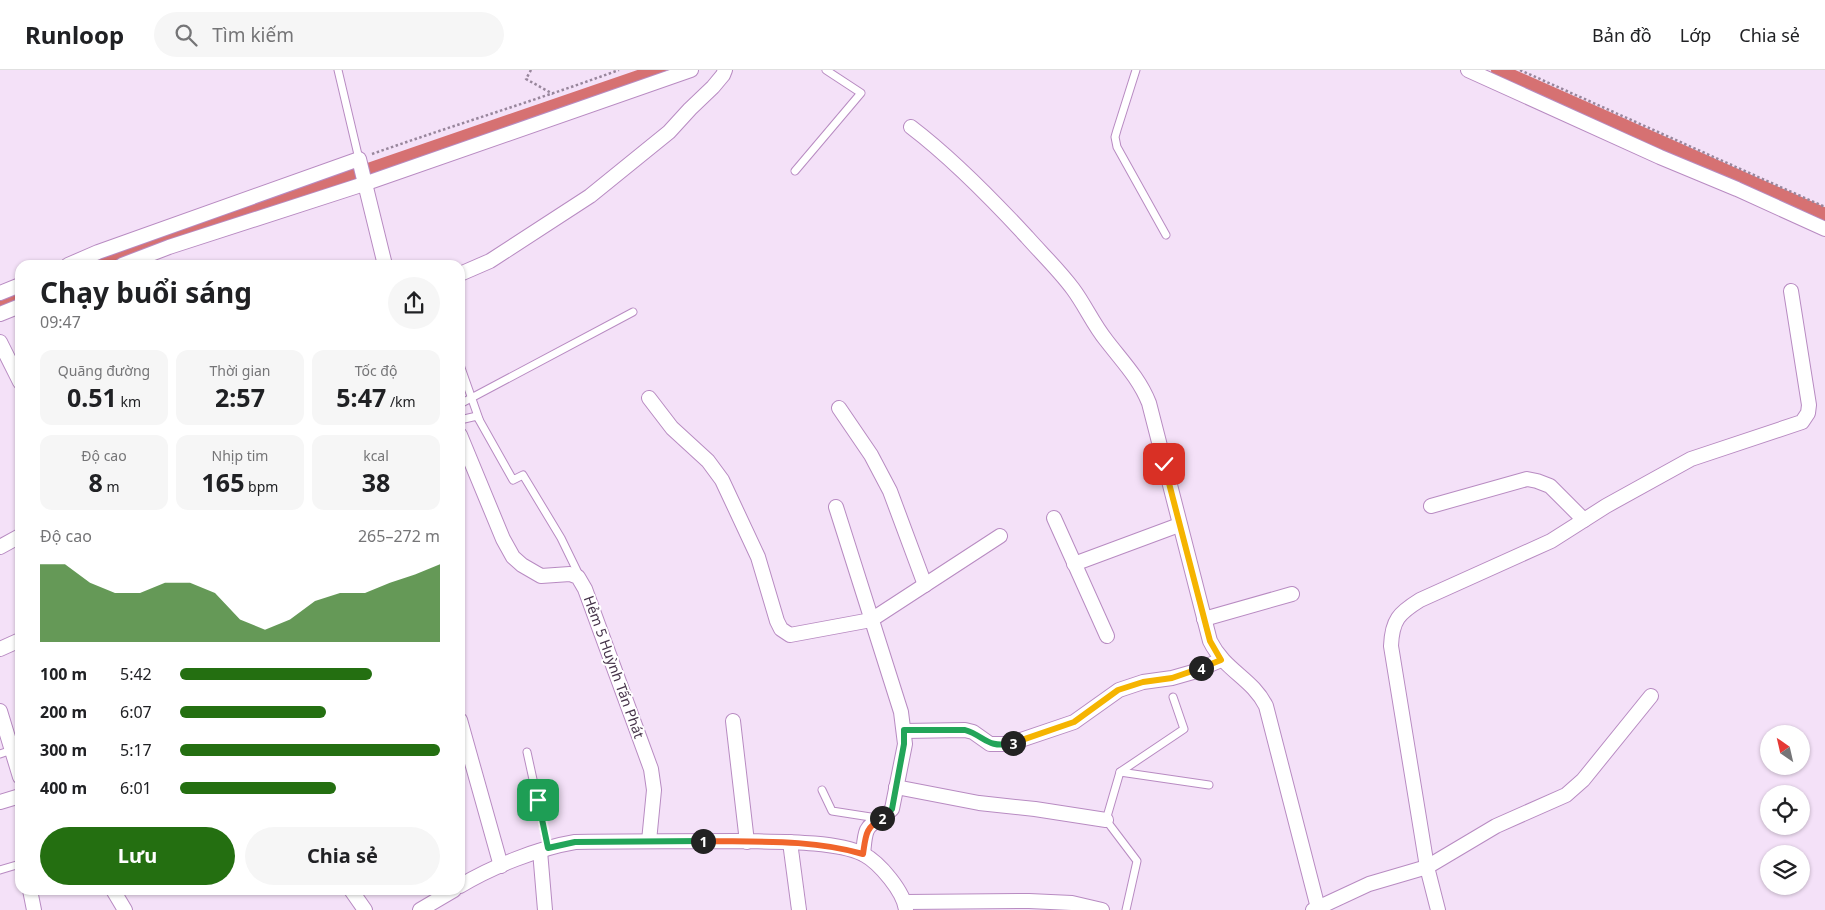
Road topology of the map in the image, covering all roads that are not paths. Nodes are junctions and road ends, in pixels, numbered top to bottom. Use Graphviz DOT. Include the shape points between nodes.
graph roads {
  1 [pos="338,70"];
  2 [pos="691,70"];
  3 [pos="725,70"];
  4 [pos="826,70"];
  5 [pos="1136,70"];
  6 [pos="1468,70"];
  7 [pos="911,126"];
  8 [pos="795,171"];
  9 [pos="362,173"];
  10 [pos="1825,228"];
  11 [pos="1166,235"];
  12 [pos="80,260"];
  13 [pos="135,260"];
  14 [pos="384,260"];
  15 [pos="465,272"];
  16 [pos="15,287"];
  17 [pos="1791,291"];
  18 [pos="0,293"];
  19 [pos="15,308"];
  20 [pos="634,312"];
  21 [pos="0,314"];
  22 [pos="0,342"];
  23 [pos="15,372"];
  24 [pos="465,377"];
  25 [pos="473,397"];
  26 [pos="649,398"];
  27 [pos="465,401"];
  28 [pos="839,408"];
  29 [pos="465,419"];
  30 [pos="480,420"];
  31 [pos="465,447"];
  32 [pos="1431,506"];
  33 [pos="836,507"];
  34 [pos="1054,518"];
  35 [pos="1584,520"];
  36 [pos="1179,525"];
  37 [pos="1000,536"];
  38 [pos="15,539"];
  39 [pos="0,547"];
  40 [pos="1074,564"];
  41 [pos="582,582"];
  42 [pos="925,585"];
  43 [pos="1292,594"];
  44 [pos="1204,618"];
  45 [pos="871,620"];
  46 [pos="1107,636"];
  47 [pos="15,642"];
  48 [pos="0,649"];
  49 [pos="1221,660"];
  50 [pos="1651,696"];
  51 [pos="1174,697"];
  52 [pos="0,711"];
  53 [pos="733,721"];
  54 [pos="904,730"];
  55 [pos="465,738"];
  56 [pos="6,752"];
  57 [pos="527,752"];
  58 [pos="15,768"];
  59 [pos="1120,772"];
  60 [pos="1209,785"];
  61 [pos="896,787"];
  62 [pos="822,790"];
  63 [pos="15,798"];
  64 [pos="0,802"];
  65 [pos="880,819"];
  66 [pos="1106,820"];
  67 [pos="649,841"];
  68 [pos="747,842"];
  69 [pos="790,842"];
  70 [pos="544,849"];
  71 [pos="863,854"];
  72 [pos="15,866"];
  73 [pos="501,866"];
  74 [pos="1427,867"];
  75 [pos="0,870"];
  76 [pos="465,884"];
  77 [pos="31,895"];
  78 [pos="116,895"];
  79 [pos="354,895"];
  80 [pos="446,895"];
  81 [pos="906,906"];
  82 [pos="1315,909"];
  83 [pos="34,910"];
  84 [pos="125,910"];
  85 [pos="365,910"];
  86 [pos="420,910"];
  87 [pos="545,910"];
  88 [pos="799,910"];
  89 [pos="1102,910"];
  90 [pos="1126,910"];
  91 [pos="1438,910"];
  1 -- 9 [label="lane"];
  2 -- 9 [label="street"];
  3 -- 15 [label="street" via="723,76 669,132 590,196 490,261"];
  4 -- 8 [label="lane" via="861,93"];
  5 -- 11 [label="lane" via="1115,137 1117,147"];
  6 -- 10 [label="street"];
  7 -- 36 [label="street" via="987,196 1048,260 1136,376 1149,403"];
  9 -- 12 [label="street"];
  9 -- 13 [label="street"];
  9 -- 14 [label="street"];
  16 -- 18 [label="street"];
  17 -- 35 [label="street" via="1810,406 1805,419 1691,459"];
  19 -- 21 [label="street"];
  20 -- 25 [label="lane"];
  22 -- 23 [label="street"];
  24 -- 25 [label="lane"];
  25 -- 27 [label="lane"];
  25 -- 30 [label="lane"];
  26 -- 45 [label="street" via="672,428 708,461 722,480 758,557 777,621 785,633 790,635"];
  28 -- 42 [label="street" via="871,455 890,491"];
  29 -- 30 [label="lane" via="477,416"];
  30 -- 41 [label="lane" via="513,480 523,475 561,538"];
  31 -- 41 [label="street, Hẻm 5 Huỳnh Tấn Phát" via="503,540 513,556 522,566 540,576 570,574"];
  32 -- 35 [label="street" via="1527,479 1550,486"];
  33 -- 45 [label="street"];
  34 -- 40 [label="street"];
  35 -- 74 [label="street" via="1551,541 1420,600 1404,610 1396,620 1391,632 1391,646"];
  36 -- 40 [label="street"];
  36 -- 44 [label="street"];
  37 -- 42 [label="street"];
  38 -- 39 [label="street"];
  40 -- 46 [label="street"];
  41 -- 67 [label="street, Hẻm 5 Huỳnh Tấn Phát" via="651,769 654,790"];
  42 -- 45 [label="street"];
  43 -- 44 [label="street"];
  44 -- 49 [label="street" via="1210,641"];
  45 -- 54 [label="street" via="897,696"];
  47 -- 48 [label="street"];
  49 -- 54 [label="street" via="1193,672 1124,688 1074,722 1010,744 990,744 965,730"];
  49 -- 82 [label="street" via="1252,685 1266,706"];
  50 -- 74 [label="street" via="1574,789 1496,826"];
  51 -- 59 [label="lane" via="1184,729"];
  52 -- 56 [label="street"];
  53 -- 68 [label="street"];
  54 -- 61 [label="street"];
  55 -- 73 [label="street"];
  56 -- 58 [label="street"];
  57 -- 70 [label="lane"];
  59 -- 60 [label="lane"];
  59 -- 66 [label="lane"];
  61 -- 65 [label="street" via="892,809"];
  61 -- 66 [label="street" via="979,803"];
  62 -- 65 [label="lane" via="832,811"];
  63 -- 64 [label="street"];
  65 -- 71 [label="street" via="867,831"];
  66 -- 90 [label="lane" via="1137,862"];
  67 -- 68 [label="street"];
  67 -- 70 [label="street" via="575,842"];
  68 -- 69 [label="street"];
  69 -- 71 [label="street" via="839,847"];
  69 -- 88 [label="street"];
  70 -- 73 [label="street"];
  70 -- 87 [label="street"];
  71 -- 81 [label="street" via="883,870"];
  72 -- 75 [label="lane"];
  73 -- 76 [label="street"];
  74 -- 82 [label="street" via="1368,884"];
  74 -- 91 [label="street"];
  77 -- 83 [label="street"];
  78 -- 84 [label="street"];
  79 -- 85 [label="street"];
  80 -- 86 [label="street"];
  81 -- 89 [label="street" via="1029,901"];
}
